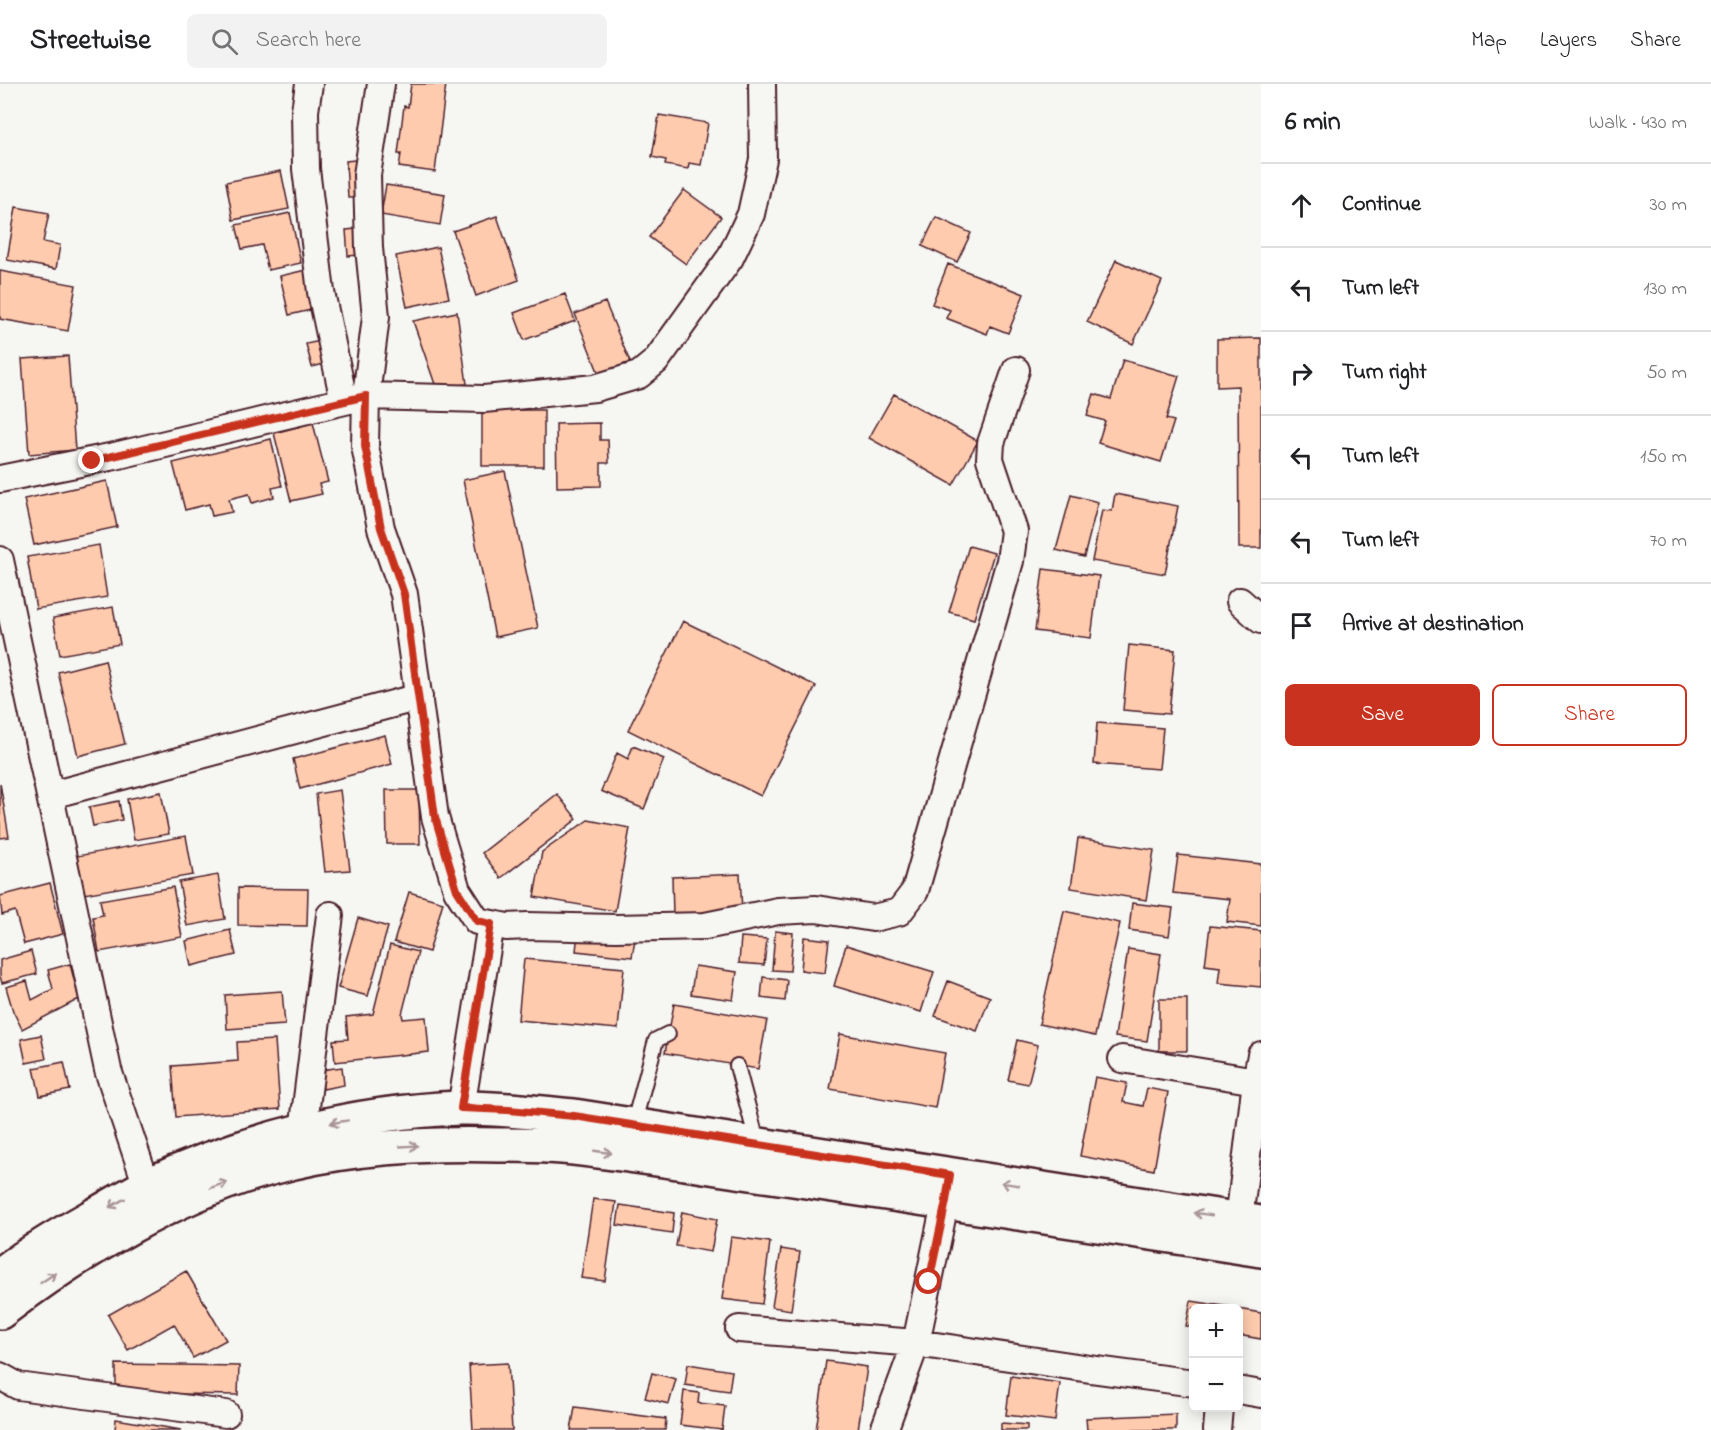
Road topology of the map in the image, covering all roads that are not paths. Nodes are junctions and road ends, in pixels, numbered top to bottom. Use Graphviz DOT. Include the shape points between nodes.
graph roads {
  1 [pos="309,84"];
  2 [pos="381,84"];
  3 [pos="762,84"];
  4 [pos="1016,370"];
  5 [pos="355,399"];
  6 [pos="0,479"];
  7 [pos="0,560"];
  8 [pos="1240,601"];
  9 [pos="1261,620"];
  10 [pos="419,697"];
  11 [pos="51,795"];
  12 [pos="330,915"];
  13 [pos="491,924"];
  14 [pos="669,1034"];
  15 [pos="1261,1055"];
  16 [pos="1122,1059"];
  17 [pos="737,1066"];
  18 [pos="1256,1081"];
  19 [pos="461,1108"];
  20 [pos="633,1126"];
  21 [pos="303,1131"];
  22 [pos="758,1145"];
  23 [pos="147,1186"];
  24 [pos="948,1188"];
  25 [pos="1250,1221"];
  26 [pos="1261,1250"];
  27 [pos="0,1275"];
  28 [pos="0,1312"];
  29 [pos="739,1329"];
  30 [pos="916,1343"];
  31 [pos="0,1376"];
  32 [pos="1189,1382"];
  33 [pos="1243,1391"];
  34 [pos="1261,1394"];
  35 [pos="1219,1412"];
  36 [pos="226,1414"];
  37 [pos="884,1430"];
  38 [pos="1217,1430"];
  1 -- 5 [label="street" via="305,111 306,169 321,292"];
  2 -- 5 [label="street" via="367,175 376,316"];
  3 -- 5 [label="street" via="763,159 751,214 730,258 656,361 639,375 595,388 484,399"];
  4 -- 13 [label="street" via="990,451 1014,531 1010,561 915,891 899,912 873,918 816,909 778,911 705,926"];
  5 -- 6 [label="street"];
  5 -- 10 [label="street" via="381,528 404,594"];
  7 -- 11 [label="street"];
  8 -- 9 [label="street"];
  10 -- 11 [label="street"];
  10 -- 13 [label="street" via="435,817 457,890 477,921"];
  11 -- 23 [label="street" via="108,1070"];
  12 -- 21 [label="street"];
  13 -- 19 [label="street"];
  14 -- 20 [label="lane" via="656,1040"];
  15 -- 18 [label="street"];
  16 -- 18 [label="street"];
  17 -- 22 [label="lane"];
  18 -- 25 [label="street"];
  19 -- 20 [label="main road" via="574,1116"];
  19 -- 21 [label="main road, one-way" via="392,1114"];
  20 -- 22 [label="main road"];
  21 -- 23 [label="main road" via="198,1164"];
  22 -- 24 [label="main road"];
  23 -- 27 [label="main road, one-way" via="64,1232"];
  25 -- 24 [label="main road, one-way"];
  24 -- 26 [label="main road"];
  28 -- 24 [label="main road, one-way" via="79,1257 210,1188 271,1168 334,1154 457,1144 569,1147"];
  24 -- 30 [label="street"];
  29 -- 30 [label="street"];
  30 -- 32 [label="street"];
  30 -- 37 [label="street"];
  31 -- 36 [label="street" via="18,1386"];
  33 -- 34 [label="street"];
  35 -- 38 [label="street"];
}
